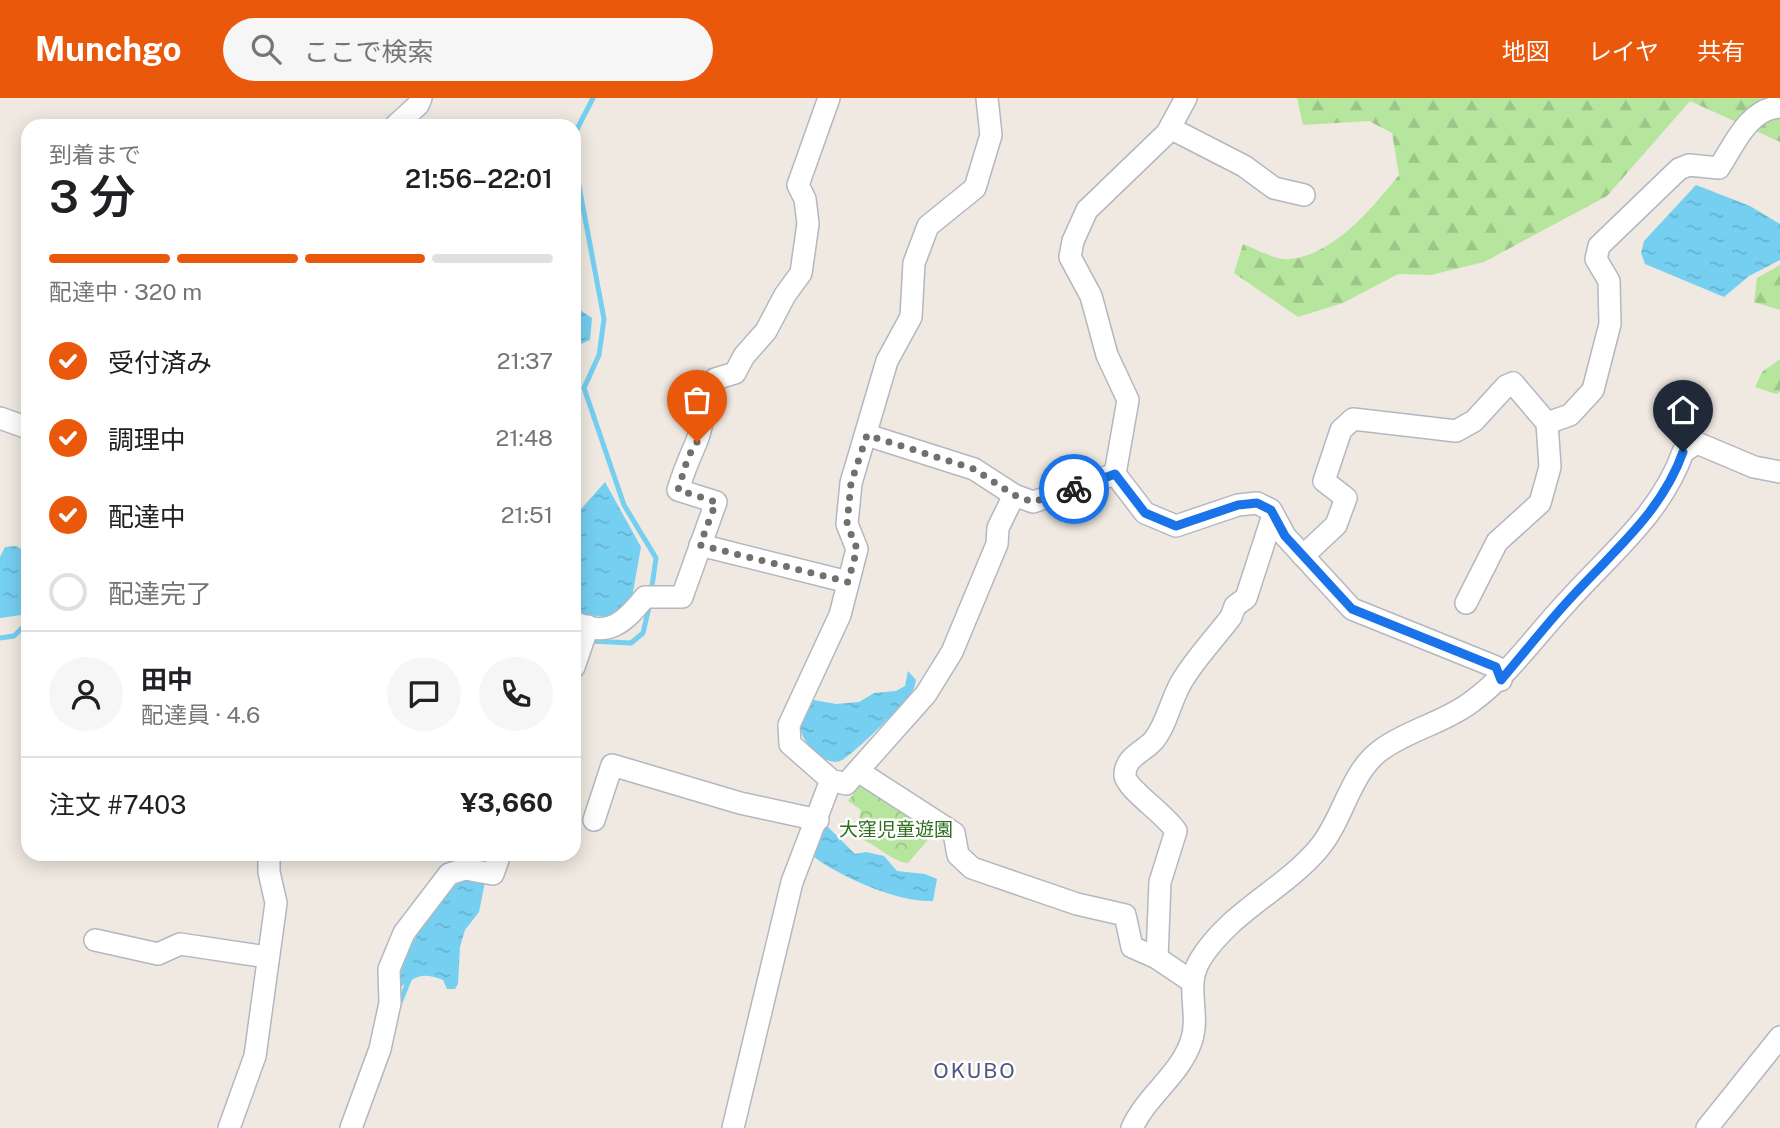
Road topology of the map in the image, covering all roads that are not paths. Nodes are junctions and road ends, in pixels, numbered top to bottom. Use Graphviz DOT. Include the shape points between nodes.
graph roads {
  1 [pos="421,98"];
  2 [pos="829,98"];
  3 [pos="987,98"];
  4 [pos="1186,98"];
  5 [pos="1780,107"];
  6 [pos="403,119"];
  7 [pos="1170,128"];
  8 [pos="1304,195"];
  9 [pos="0,418"];
  10 [pos="1547,424"];
  11 [pos="21,426"];
  12 [pos="867,435"];
  13 [pos="1780,472"];
  14 [pos="1115,474"];
  15 [pos="1014,495"];
  16 [pos="1273,515"];
  17 [pos="700,545"];
  18 [pos="1303,556"];
  19 [pos="848,582"];
  20 [pos="1466,603"];
  21 [pos="581,624"];
  22 [pos="1501,680"];
  23 [pos="858,771"];
  24 [pos="831,780"];
  25 [pos="594,820"];
  26 [pos="818,820"];
  27 [pos="269,861"];
  28 [pos="498,861"];
  29 [pos="95,940"];
  30 [pos="267,957"];
  31 [pos="1157,958"];
  32 [pos="1191,981"];
  33 [pos="1780,1037"];
  34 [pos="229,1128"];
  35 [pos="351,1128"];
  36 [pos="733,1128"];
  37 [pos="1132,1128"];
  38 [pos="1707,1128"];
  1 -- 6 [label="street"];
  2 -- 17 [label="street" via="798,185 808,224 801,273 735,373 715,379 707,393 697,442 678,490 716,502"];
  3 -- 12 [label="street" via="990,135 975,188 928,226 914,263 911,317 887,361"];
  4 -- 7 [label="street"];
  5 -- 10 [label="street" via="1769,107 1749,122 1719,168 1689,165 1679,169 1599,246 1596,259 1609,281 1610,324 1593,390 1570,415"];
  7 -- 8 [label="street" via="1244,166 1274,188"];
  7 -- 14 [label="street" via="1087,210 1070,257 1091,296 1107,355 1128,400"];
  9 -- 11 [label="street"];
  10 -- 18 [label="street" via="1513,383 1474,421 1456,431 1353,419 1341,430 1324,481 1346,498 1336,525"];
  10 -- 20 [label="street" via="1550,467 1540,503 1497,542"];
  12 -- 15 [label="street" via="974,469"];
  12 -- 19 [label="street" via="851,483 847,524 857,549"];
  13 -- 22 [label="street" via="1754,467 1697,443 1683,452 1674,478 1646,521 1566,603"];
  14 -- 15 [label="street" via="1033,502"];
  14 -- 16 [label="street" via="1145,513 1176,526 1238,505 1257,503"];
  15 -- 23 [label="street" via="952,652 926,694"];
  16 -- 18 [label="street"];
  16 -- 31 [label="street" via="1246,597 1182,680 1153,741 1130,759 1127,767 1125,777 1130,786 1168,818 1176,831 1160,882"];
  17 -- 19 [label="street"];
  17 -- 21 [label="street" via="682,597 645,597 625,622 606,628"];
  18 -- 22 [label="street" via="1352,609 1496,667"];
  19 -- 24 [label="street" via="840,615 789,725 790,744"];
  22 -- 32 [label="street" via="1466,706 1380,750 1320,848 1246,910 1201,959"];
  23 -- 24 [label="street" via="846,785"];
  23 -- 31 [label="street" via="954,833 958,855 972,867 1077,904 1125,915 1132,947"];
  24 -- 26 [label="street"];
  25 -- 26 [label="street" via="612,765 740,803"];
  26 -- 36 [label="street" via="792,882"];
  27 -- 30 [label="street" via="276,903"];
  28 -- 35 [label="street" via="493,874 465,869 449,874 404,933 389,969 390,1003 380,1049"];
  29 -- 30 [label="street" via="159,954 180,944"];
  30 -- 34 [label="street" via="255,1056"];
  31 -- 32 [label="street"];
  32 -- 37 [label="street" via="1195,1004 1192,1040 1179,1068 1141,1108"];
  33 -- 38 [label="street"];
}
